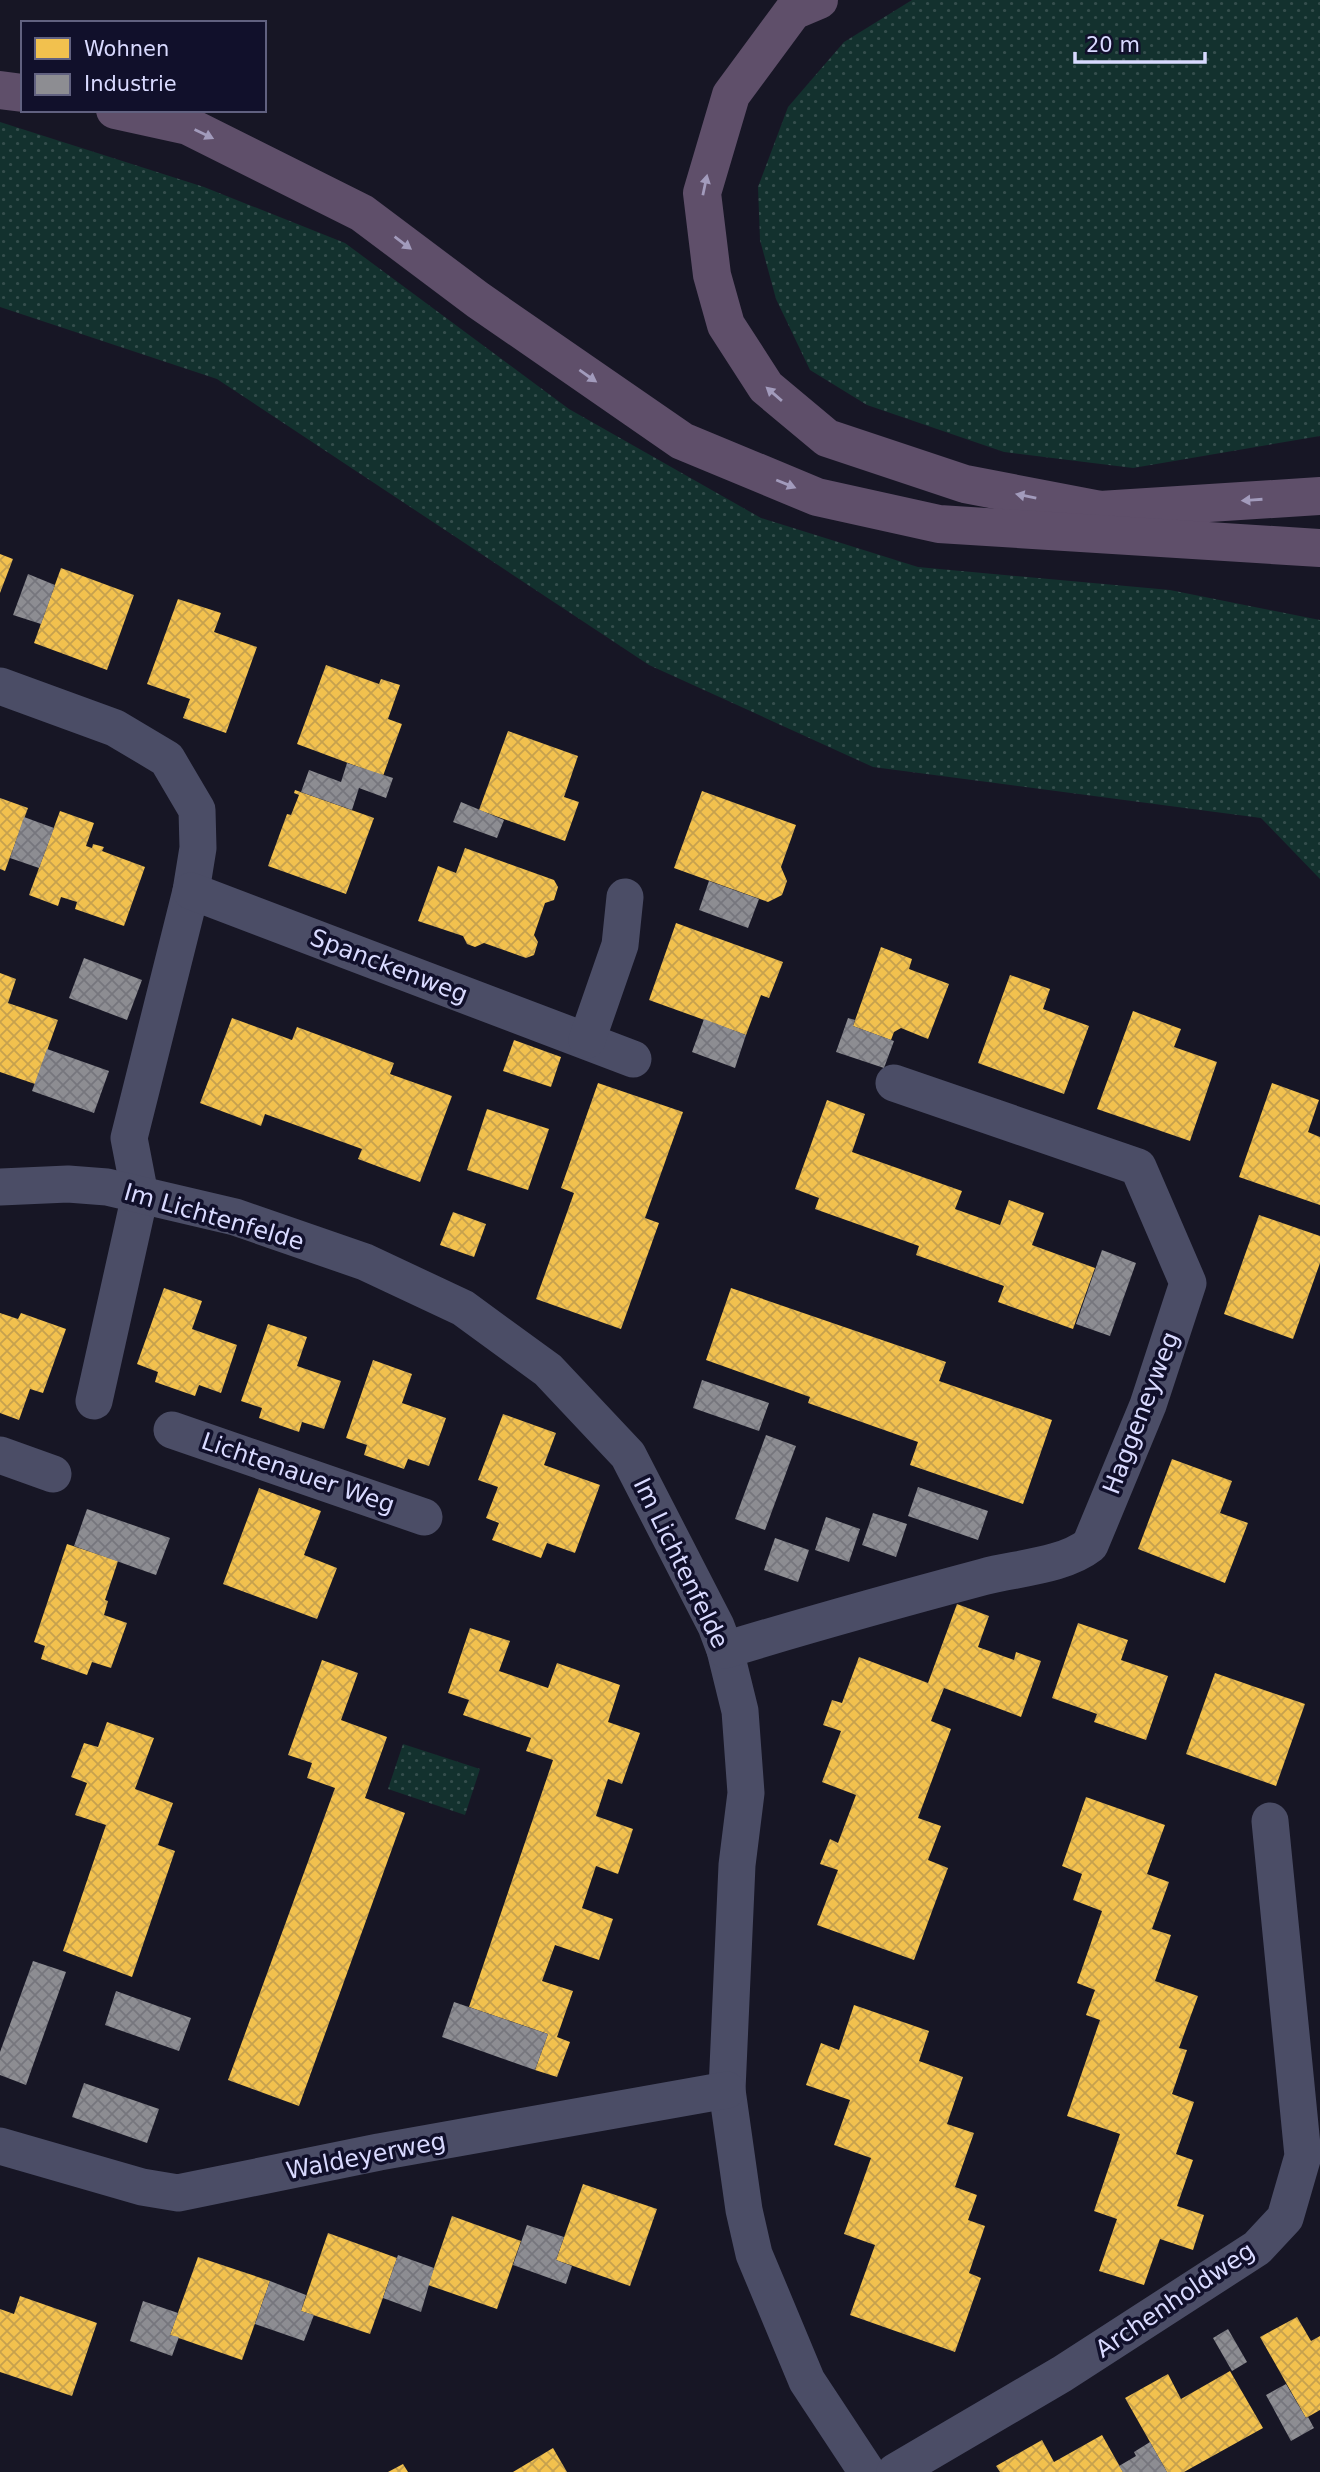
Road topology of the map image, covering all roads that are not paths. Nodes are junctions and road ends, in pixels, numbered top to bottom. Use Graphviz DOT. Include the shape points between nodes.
graph roads {
  1 [pos="819,0"];
  2 [pos="0,89"];
  3 [pos="21,93"];
  4 [pos="124,112"];
  5 [pos="1320,496"];
  6 [pos="1320,548"];
  7 [pos="0,686"];
  8 [pos="191,891"];
  9 [pos="625,897"];
  10 [pos="587,1040"];
  11 [pos="633,1059"];
  12 [pos="894,1083"];
  13 [pos="0,1187"];
  14 [pos="140,1195"];
  15 [pos="94,1401"];
  16 [pos="172,1430"];
  17 [pos="0,1455"];
  18 [pos="53,1474"];
  19 [pos="424,1517"];
  20 [pos="725,1650"];
  21 [pos="1270,1821"];
  22 [pos="727,2090"];
  23 [pos="3,2155"];
  24 [pos="867,2472"];
  25 [pos="895,2472"];
  5 -- 1 [label="highway, one-way" via="1100,510 965,484 827,438 765,387 726,325 712,275 702,192 731,95 793,11"];
  2 -- 3 [label="highway"];
  4 -- 6 [label="highway, one-way" via="188,126 362,213 478,300 682,441 817,497 939,524"];
  7 -- 8 [label="street" via="115,728 167,759 197,810 198,848"];
  8 -- 10 [label="street, Spanckenweg"];
  8 -- 14 [label="street" via="129,1139"];
  9 -- 10 [label="street" via="620,945"];
  10 -- 11 [label="street, Spanckenweg"];
  12 -- 20 [label="street, Haggeneyweg" via="1138,1167 1188,1283 1148,1405 1090,1545 1075,1556 839,1615"];
  13 -- 14 [label="street, Im Lichtenfelde" via="68,1184"];
  14 -- 15 [label="street"];
  14 -- 20 [label="street, Im Lichtenfelde" via="235,1217 365,1262 463,1308 548,1370 628,1455"];
  16 -- 19 [label="street, Lichtenauer Weg"];
  17 -- 18 [label="street"];
  20 -- 22 [label="street, Im Lichtenfelde" via="740,1710 746,1793 737,1865"];
  21 -- 25 [label="street, Archenholdweg" via="1303,2156 1284,2218 1257,2248 1062,2374"];
  22 -- 23 [label="street, Waldeyerweg" via="178,2193"];
  22 -- 24 [label="street, Im Lichtenfelde" via="754,2254 807,2381"];
}
